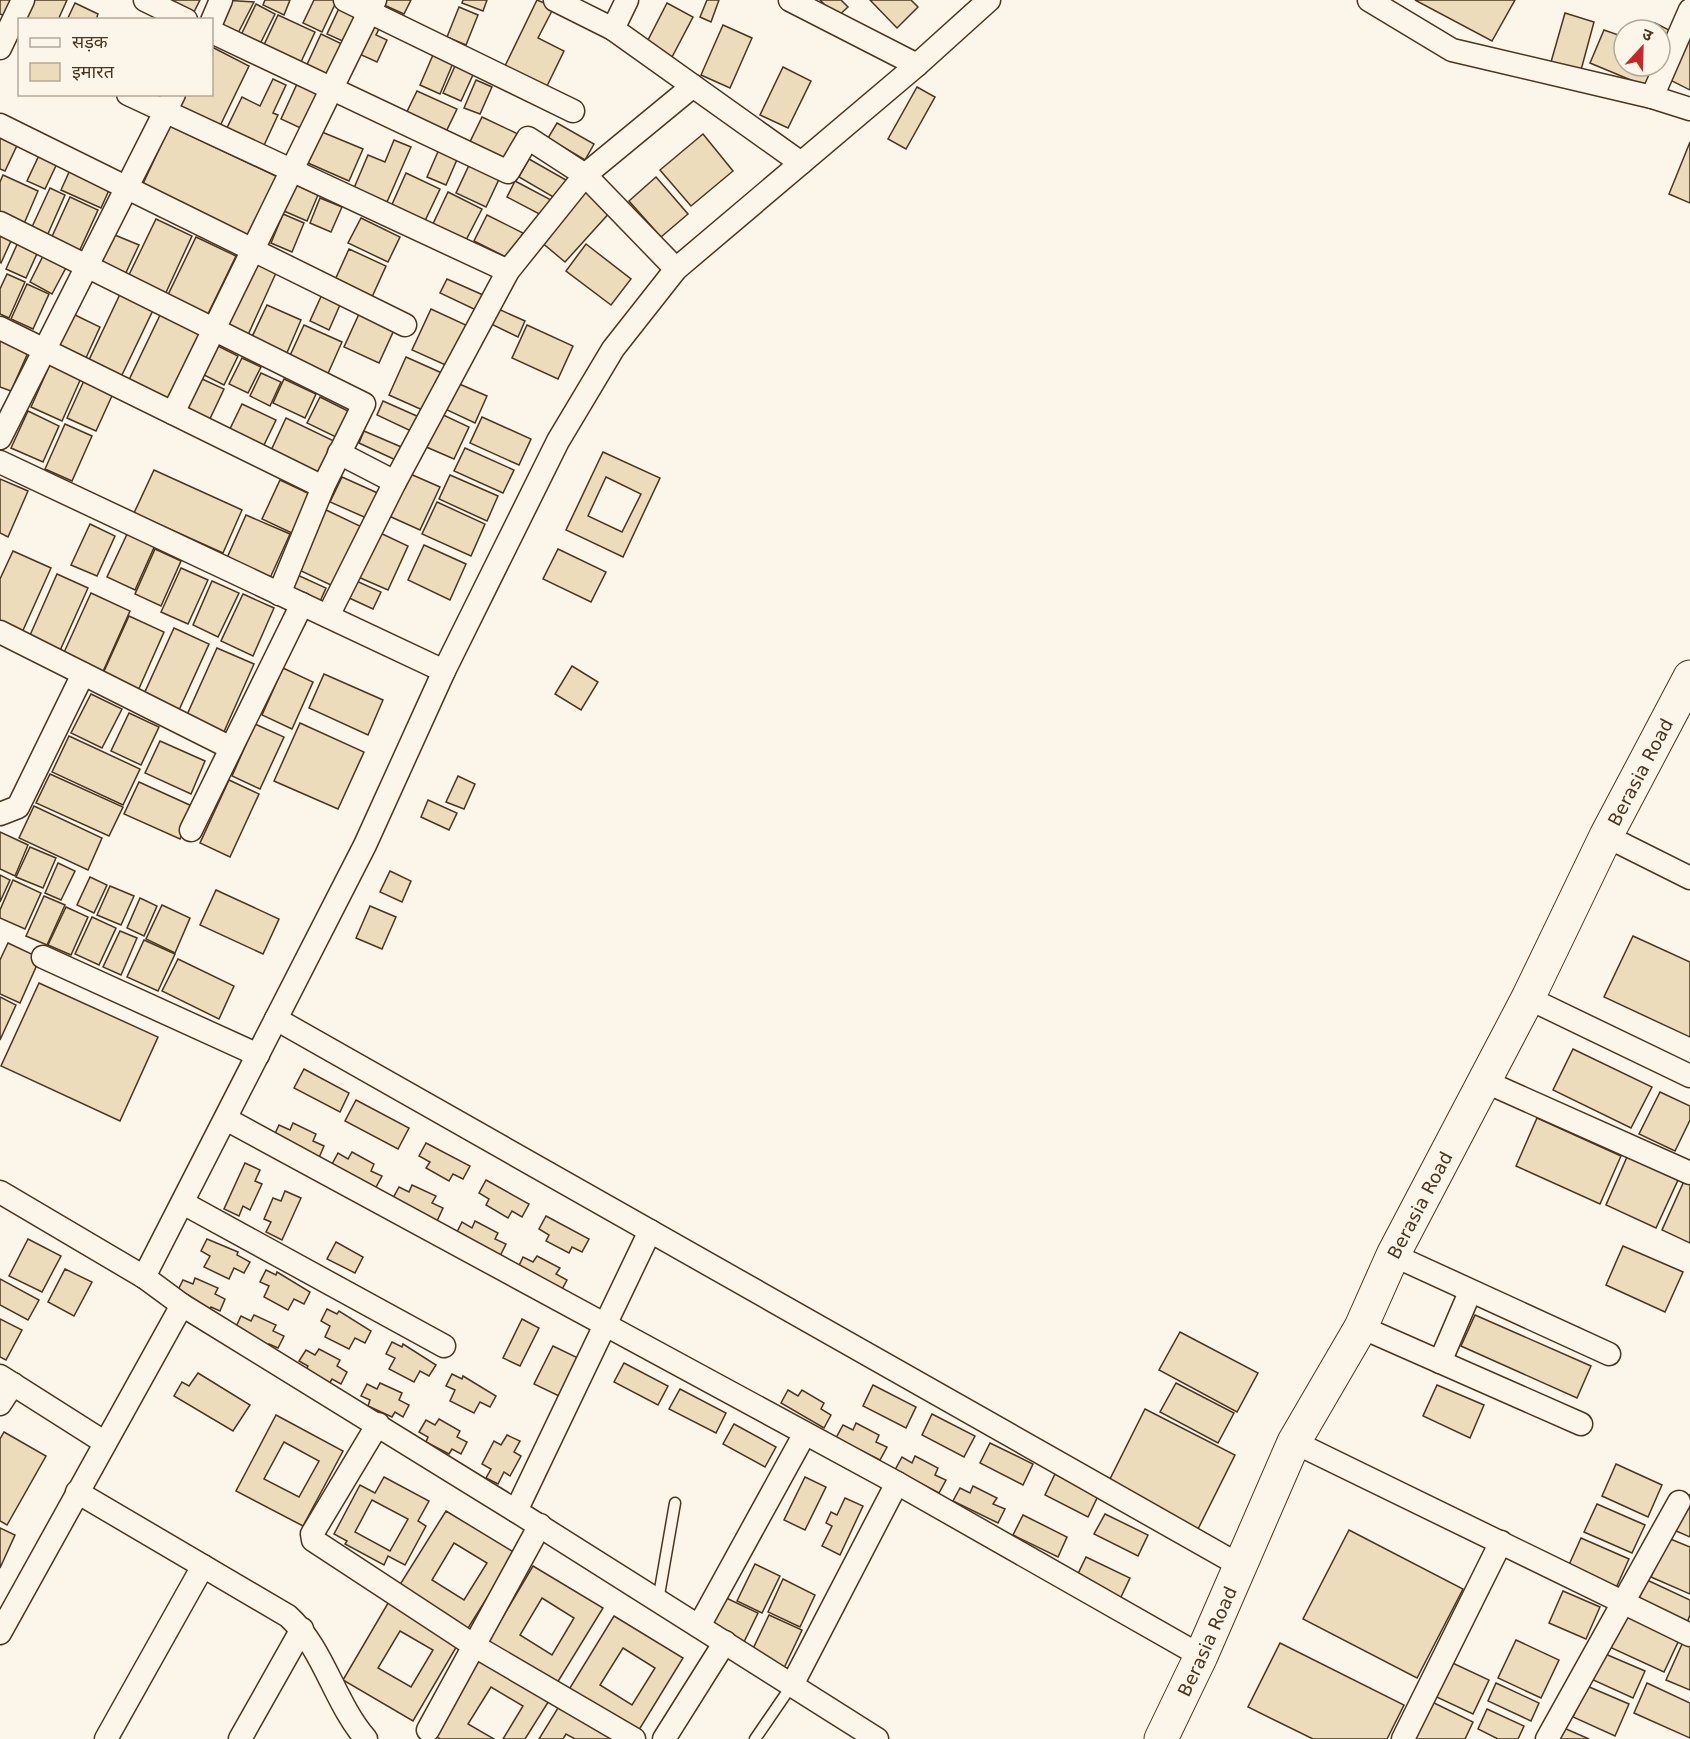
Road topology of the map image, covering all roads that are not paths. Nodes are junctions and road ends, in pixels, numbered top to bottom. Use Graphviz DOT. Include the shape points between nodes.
graph roads {
  1 [pos="23,0"];
  2 [pos="145,0"];
  3 [pos="222,0"];
  4 [pos="345,0"];
  5 [pos="555,0"];
  6 [pos="627,0"];
  7 [pos="989,0"];
  8 [pos="1369,0"];
  9 [pos="1682,0"];
  10 [pos="796,1"];
  11 [pos="1690,2"];
  12 [pos="372,6"];
  13 [pos="1690,10"];
  14 [pos="182,18"];
  15 [pos="213,19"];
  16 [pos="613,29"];
  17 [pos="213,32"];
  18 [pos="6,41"];
  19 [pos="917,65"];
  20 [pos="693,86"];
  21 [pos="332,89"];
  22 [pos="137,96"];
  23 [pos="1652,97"];
  24 [pos="170,103"];
  25 [pos="1690,109"];
  26 [pos="573,111"];
  27 [pos="0,125"];
  28 [pos="801,163"];
  29 [pos="291,171"];
  30 [pos="585,175"];
  31 [pos="127,187"];
  32 [pos="0,223"];
  33 [pos="253,250"];
  34 [pos="87,266"];
  35 [pos="676,269"];
  36 [pos="508,271"];
  37 [pos="405,325"];
  38 [pos="0,328"];
  39 [pos="214,329"];
  40 [pos="45,350"];
  41 [pos="172,413"];
  42 [pos="0,438"];
  43 [pos="339,453"];
  44 [pos="0,462"];
  45 [pos="394,482"];
  46 [pos="323,487"];
  47 [pos="279,594"];
  48 [pos="302,604"];
  49 [pos="328,616"];
  50 [pos="0,632"];
  51 [pos="444,671"];
  52 [pos="83,674"];
  53 [pos="1690,677"];
  54 [pos="231,748"];
  55 [pos="0,814"];
  56 [pos="191,830"];
  57 [pos="1606,836"];
  58 [pos="1690,878"];
  59 [pos="43,957"];
  60 [pos="1528,998"];
  61 [pos="276,1018"];
  62 [pos="258,1055"];
  63 [pos="1690,1076"];
  64 [pos="1484,1081"];
  65 [pos="226,1119"];
  66 [pos="1690,1173"];
  67 [pos="0,1192"];
  68 [pos="183,1203"];
  69 [pos="650,1231"];
  70 [pos="1393,1255"];
  71 [pos="144,1277"];
  72 [pos="1470,1292"];
  73 [pos="182,1305"];
  74 [pos="606,1324"];
  75 [pos="1361,1327"];
  76 [pos="444,1346"];
  77 [pos="1609,1354"];
  78 [pos="1440,1362"];
  79 [pos="6,1380"];
  80 [pos="0,1404"];
  81 [pos="378,1424"];
  82 [pos="1581,1424"];
  83 [pos="804,1435"];
  84 [pos="104,1442"];
  85 [pos="1294,1442"];
  86 [pos="897,1483"];
  87 [pos="77,1492"];
  88 [pos="1679,1502"];
  89 [pos="675,1503"];
  90 [pos="516,1510"];
  91 [pos="540,1525"];
  92 [pos="1501,1542"];
  93 [pos="203,1566"];
  94 [pos="1239,1566"];
  95 [pos="658,1600"];
  96 [pos="1623,1602"];
  97 [pos="699,1626"];
  98 [pos="302,1629"];
  99 [pos="0,1633"];
  100 [pos="1690,1635"];
  101 [pos="725,1642"];
  102 [pos="473,1645"];
  103 [pos="1201,1656"];
  104 [pos="792,1685"];
  105 [pos="428,1730"];
  106 [pos="353,1734"];
  107 [pos="872,1738"];
  108 [pos="106,1739"];
  109 [pos="240,1739"];
  110 [pos="634,1739"];
  111 [pos="664,1739"];
  112 [pos="755,1739"];
  113 [pos="1161,1739"];
  114 [pos="1403,1739"];
  115 [pos="1547,1739"];
  1 -- 18 [label="street"];
  2 -- 14 [label="street"];
  3 -- 15 [label="street"];
  4 -- 12 [label="street"];
  5 -- 16 [label="street"];
  6 -- 16 [label="street"];
  7 -- 19 [label="street"];
  8 -- 23 [label="street" via="1452,50"];
  9 -- 11 [label="street"];
  10 -- 19 [label="street"];
  12 -- 21 [label="street"];
  12 -- 26 [label="street"];
  13 -- 23 [label="street"];
  16 -- 20 [label="street"];
  17 -- 21 [label="street"];
  19 -- 28 [label="street"];
  20 -- 28 [label="street"];
  20 -- 30 [label="street"];
  21 -- 29 [label="street"];
  21 -- 30 [label="street" via="508,172 528,138"];
  22 -- 24 [label="street"];
  23 -- 25 [label="street"];
  24 -- 29 [label="street"];
  24 -- 31 [label="street"];
  27 -- 31 [label="street"];
  28 -- 35 [label="street"];
  29 -- 33 [label="street"];
  29 -- 36 [label="street"];
  30 -- 35 [label="street"];
  30 -- 36 [label="street"];
  31 -- 33 [label="street"];
  31 -- 34 [label="street"];
  32 -- 34 [label="street"];
  33 -- 37 [label="street"];
  33 -- 39 [label="street"];
  34 -- 39 [label="street"];
  34 -- 40 [label="street"];
  35 -- 51 [label="street" via="613,349 558,441"];
  36 -- 45 [label="street"];
  38 -- 40 [label="street"];
  39 -- 41 [label="street"];
  39 -- 43 [label="street" via="364,404"];
  40 -- 41 [label="street"];
  40 -- 42 [label="street"];
  41 -- 46 [label="street"];
  43 -- 45 [label="street"];
  43 -- 46 [label="street"];
  44 -- 47 [label="street"];
  45 -- 49 [label="street"];
  46 -- 47 [label="street"];
  47 -- 48 [label="street"];
  48 -- 49 [label="street"];
  48 -- 54 [label="street"];
  49 -- 51 [label="street"];
  50 -- 52 [label="street"];
  51 -- 61 [label="street" via="365,845"];
  52 -- 54 [label="street"];
  52 -- 55 [label="street" via="18,807"];
  53 -- 57 [label="main road, Berasia Road"];
  54 -- 56 [label="street"];
  57 -- 58 [label="street"];
  57 -- 60 [label="main road, Berasia Road"];
  59 -- 62 [label="street"];
  60 -- 63 [label="street"];
  60 -- 64 [label="main road, Berasia Road"];
  61 -- 62 [label="street"];
  61 -- 69 [label="street"];
  62 -- 65 [label="street"];
  64 -- 66 [label="street"];
  64 -- 70 [label="main road, Berasia Road"];
  65 -- 68 [label="street"];
  65 -- 74 [label="street"];
  67 -- 71 [label="street"];
  68 -- 71 [label="street"];
  68 -- 76 [label="street"];
  69 -- 74 [label="street"];
  69 -- 94 [label="street"];
  70 -- 72 [label="street"];
  70 -- 75 [label="main road, Berasia Road"];
  71 -- 73 [label="street"];
  72 -- 77 [label="street"];
  72 -- 78 [label="street"];
  73 -- 81 [label="street"];
  73 -- 84 [label="street"];
  74 -- 83 [label="street"];
  74 -- 90 [label="street"];
  75 -- 78 [label="street"];
  75 -- 85 [label="main road, Berasia Road"];
  78 -- 82 [label="street"];
  79 -- 80 [label="street"];
  79 -- 84 [label="street"];
  81 -- 90 [label="street"];
  81 -- 102 [label="street" via="312,1534 313,1540"];
  83 -- 86 [label="street"];
  83 -- 97 [label="street"];
  84 -- 87 [label="street"];
  85 -- 92 [label="street"];
  85 -- 94 [label="main road, Berasia Road"];
  86 -- 103 [label="street"];
  86 -- 104 [label="street"];
  87 -- 93 [label="street"];
  87 -- 99 [label="street"];
  88 -- 96 [label="street"];
  89 -- 95 [label="lane"];
  90 -- 91 [label="street"];
  91 -- 95 [label="street"];
  91 -- 102 [label="street"];
  92 -- 96 [label="street"];
  92 -- 114 [label="street"];
  93 -- 98 [label="street" via="288,1616"];
  93 -- 108 [label="street"];
  94 -- 103 [label="main road, Berasia Road"];
  95 -- 97 [label="street"];
  96 -- 100 [label="street"];
  96 -- 115 [label="street"];
  97 -- 101 [label="street"];
  98 -- 106 [label="street"];
  98 -- 109 [label="street"];
  101 -- 104 [label="street"];
  101 -- 111 [label="street"];
  102 -- 105 [label="street"];
  102 -- 110 [label="street"];
  103 -- 113 [label="main road, Berasia Road"];
  104 -- 107 [label="street"];
  104 -- 112 [label="lane"];
}
